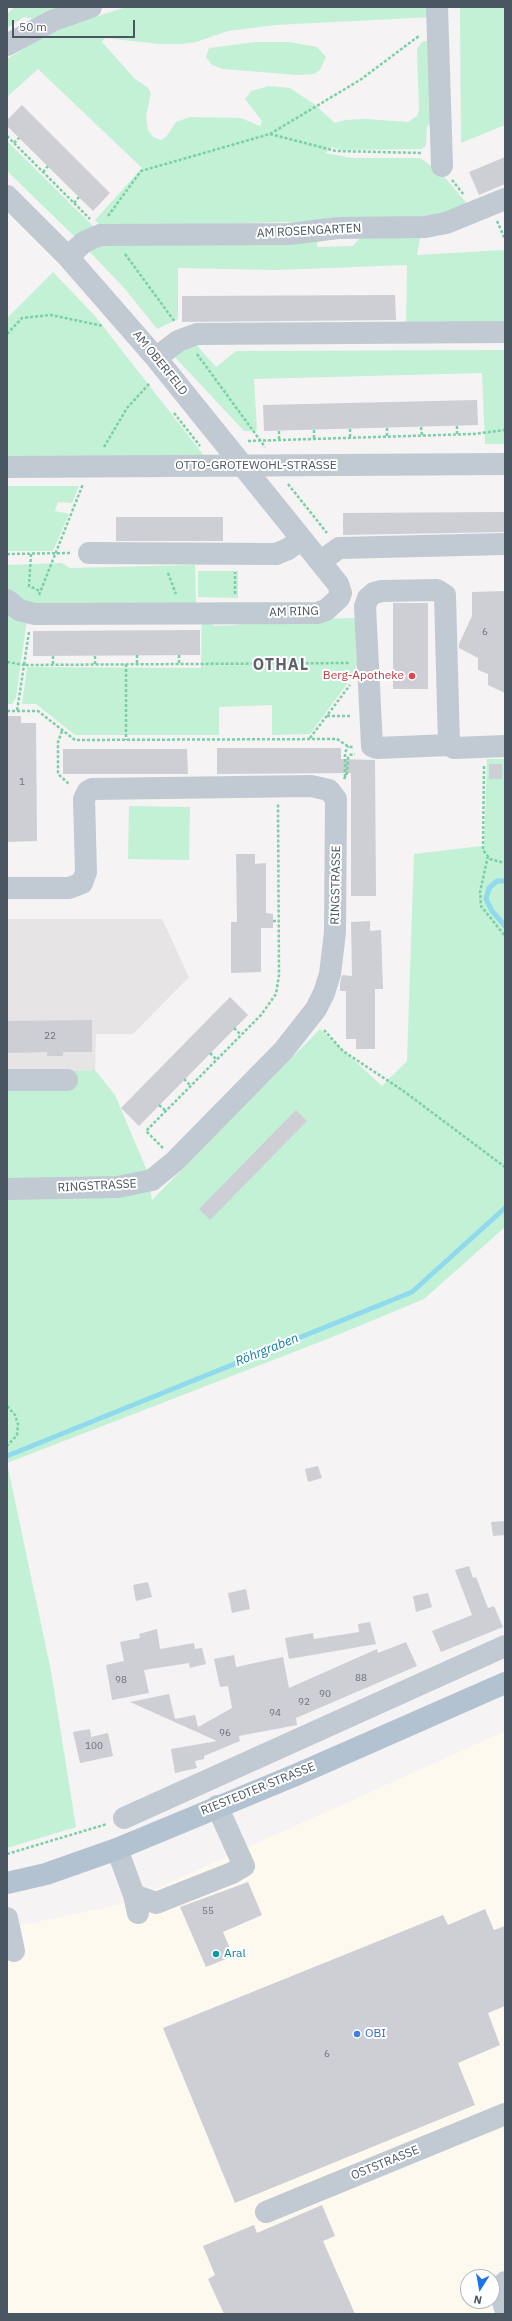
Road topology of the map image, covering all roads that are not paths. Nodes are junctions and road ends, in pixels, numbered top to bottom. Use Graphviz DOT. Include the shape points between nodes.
graph roads {
  1 [pos="91,7"];
  2 [pos="438,13"];
  3 [pos="7,45"];
  4 [pos="442,166"];
  5 [pos="7,196"];
  6 [pos="505,199"];
  7 [pos="68,257"];
  8 [pos="505,332"];
  9 [pos="156,358"];
  10 [pos="505,464"];
  11 [pos="242,466"];
  12 [pos="7,467"];
  13 [pos="302,539"];
  14 [pos="505,544"];
  15 [pos="89,553"];
  16 [pos="320,562"];
  17 [pos="7,600"];
  18 [pos="449,745"];
  19 [pos="505,746"];
  20 [pos="7,888"];
  21 [pos="7,1080"];
  22 [pos="67,1080"];
  23 [pos="7,1189"];
  24 [pos="505,1646"];
  25 [pos="505,1683"];
  26 [pos="260,1757"];
  27 [pos="270,1785"];
  28 [pos="217,1806"];
  29 [pos="124,1818"];
  30 [pos="117,1850"];
  31 [pos="7,1883"];
  32 [pos="7,1918"];
  33 [pos="14,1951"];
  34 [pos="505,2114"];
  35 [pos="266,2212"];
  36 [pos="505,2282"];
  37 [pos="505,2309"];
  1 -- 3 [label="street" via="52,21"];
  2 -- 4 [label="street"];
  5 -- 7 [label="street, AM OBERFELD"];
  6 -- 7 [label="street, AM ROSENGARTEN" via="446,223 412,228 338,228 289,234 100,235 84,242"];
  7 -- 9 [label="street, AM OBERFELD"];
  8 -- 9 [label="street" via="197,334 178,341"];
  9 -- 11 [label="street, AM OBERFELD"];
  10 -- 11 [label="street, OTTO-GROTEWOHL-STRASSE"];
  11 -- 12 [label="street, OTTO-GROTEWOHL-STRASSE"];
  11 -- 13 [label="street, AM OBERFELD"];
  13 -- 15 [label="street" via="276,554"];
  13 -- 16 [label="street, AM RING"];
  14 -- 16 [label="street" via="341,548"];
  16 -- 17 [label="street, AM RING" via="340,586 341,593 338,600 320,613 31,614 19,610"];
  18 -- 18 [label="street" via="446,598 443,592 382,591 371,595 365,606 367,669 370,716 376,746"];
  18 -- 19 [label="street" via="454,748"];
  20 -- 23 [label="street, RINGSTRASSE" via="69,888 82,883 86,869 85,797 92,789 318,787 328,790 339,786 335,941 327,984 310,1018 268,1067 176,1161 152,1180 118,1187"];
  21 -- 22 [label="street"];
  24 -- 26 [label="street"];
  25 -- 27 [label="main road, RIESTEDTER STRASSE"];
  26 -- 27 [label="street"];
  26 -- 29 [label="street"];
  27 -- 28 [label="main road, RIESTEDTER STRASSE"];
  28 -- 30 [label="main road, RIESTEDTER STRASSE"];
  28 -- 30 [label="street" via="244,1866 232,1874 156,1903 136,1904"];
  30 -- 31 [label="main road, RIESTEDTER STRASSE" via="46,1874"];
  32 -- 33 [label="street"];
  34 -- 35 [label="street, OSTSTRASSE"];
  36 -- 37 [label="street" via="500,2291"];
}
